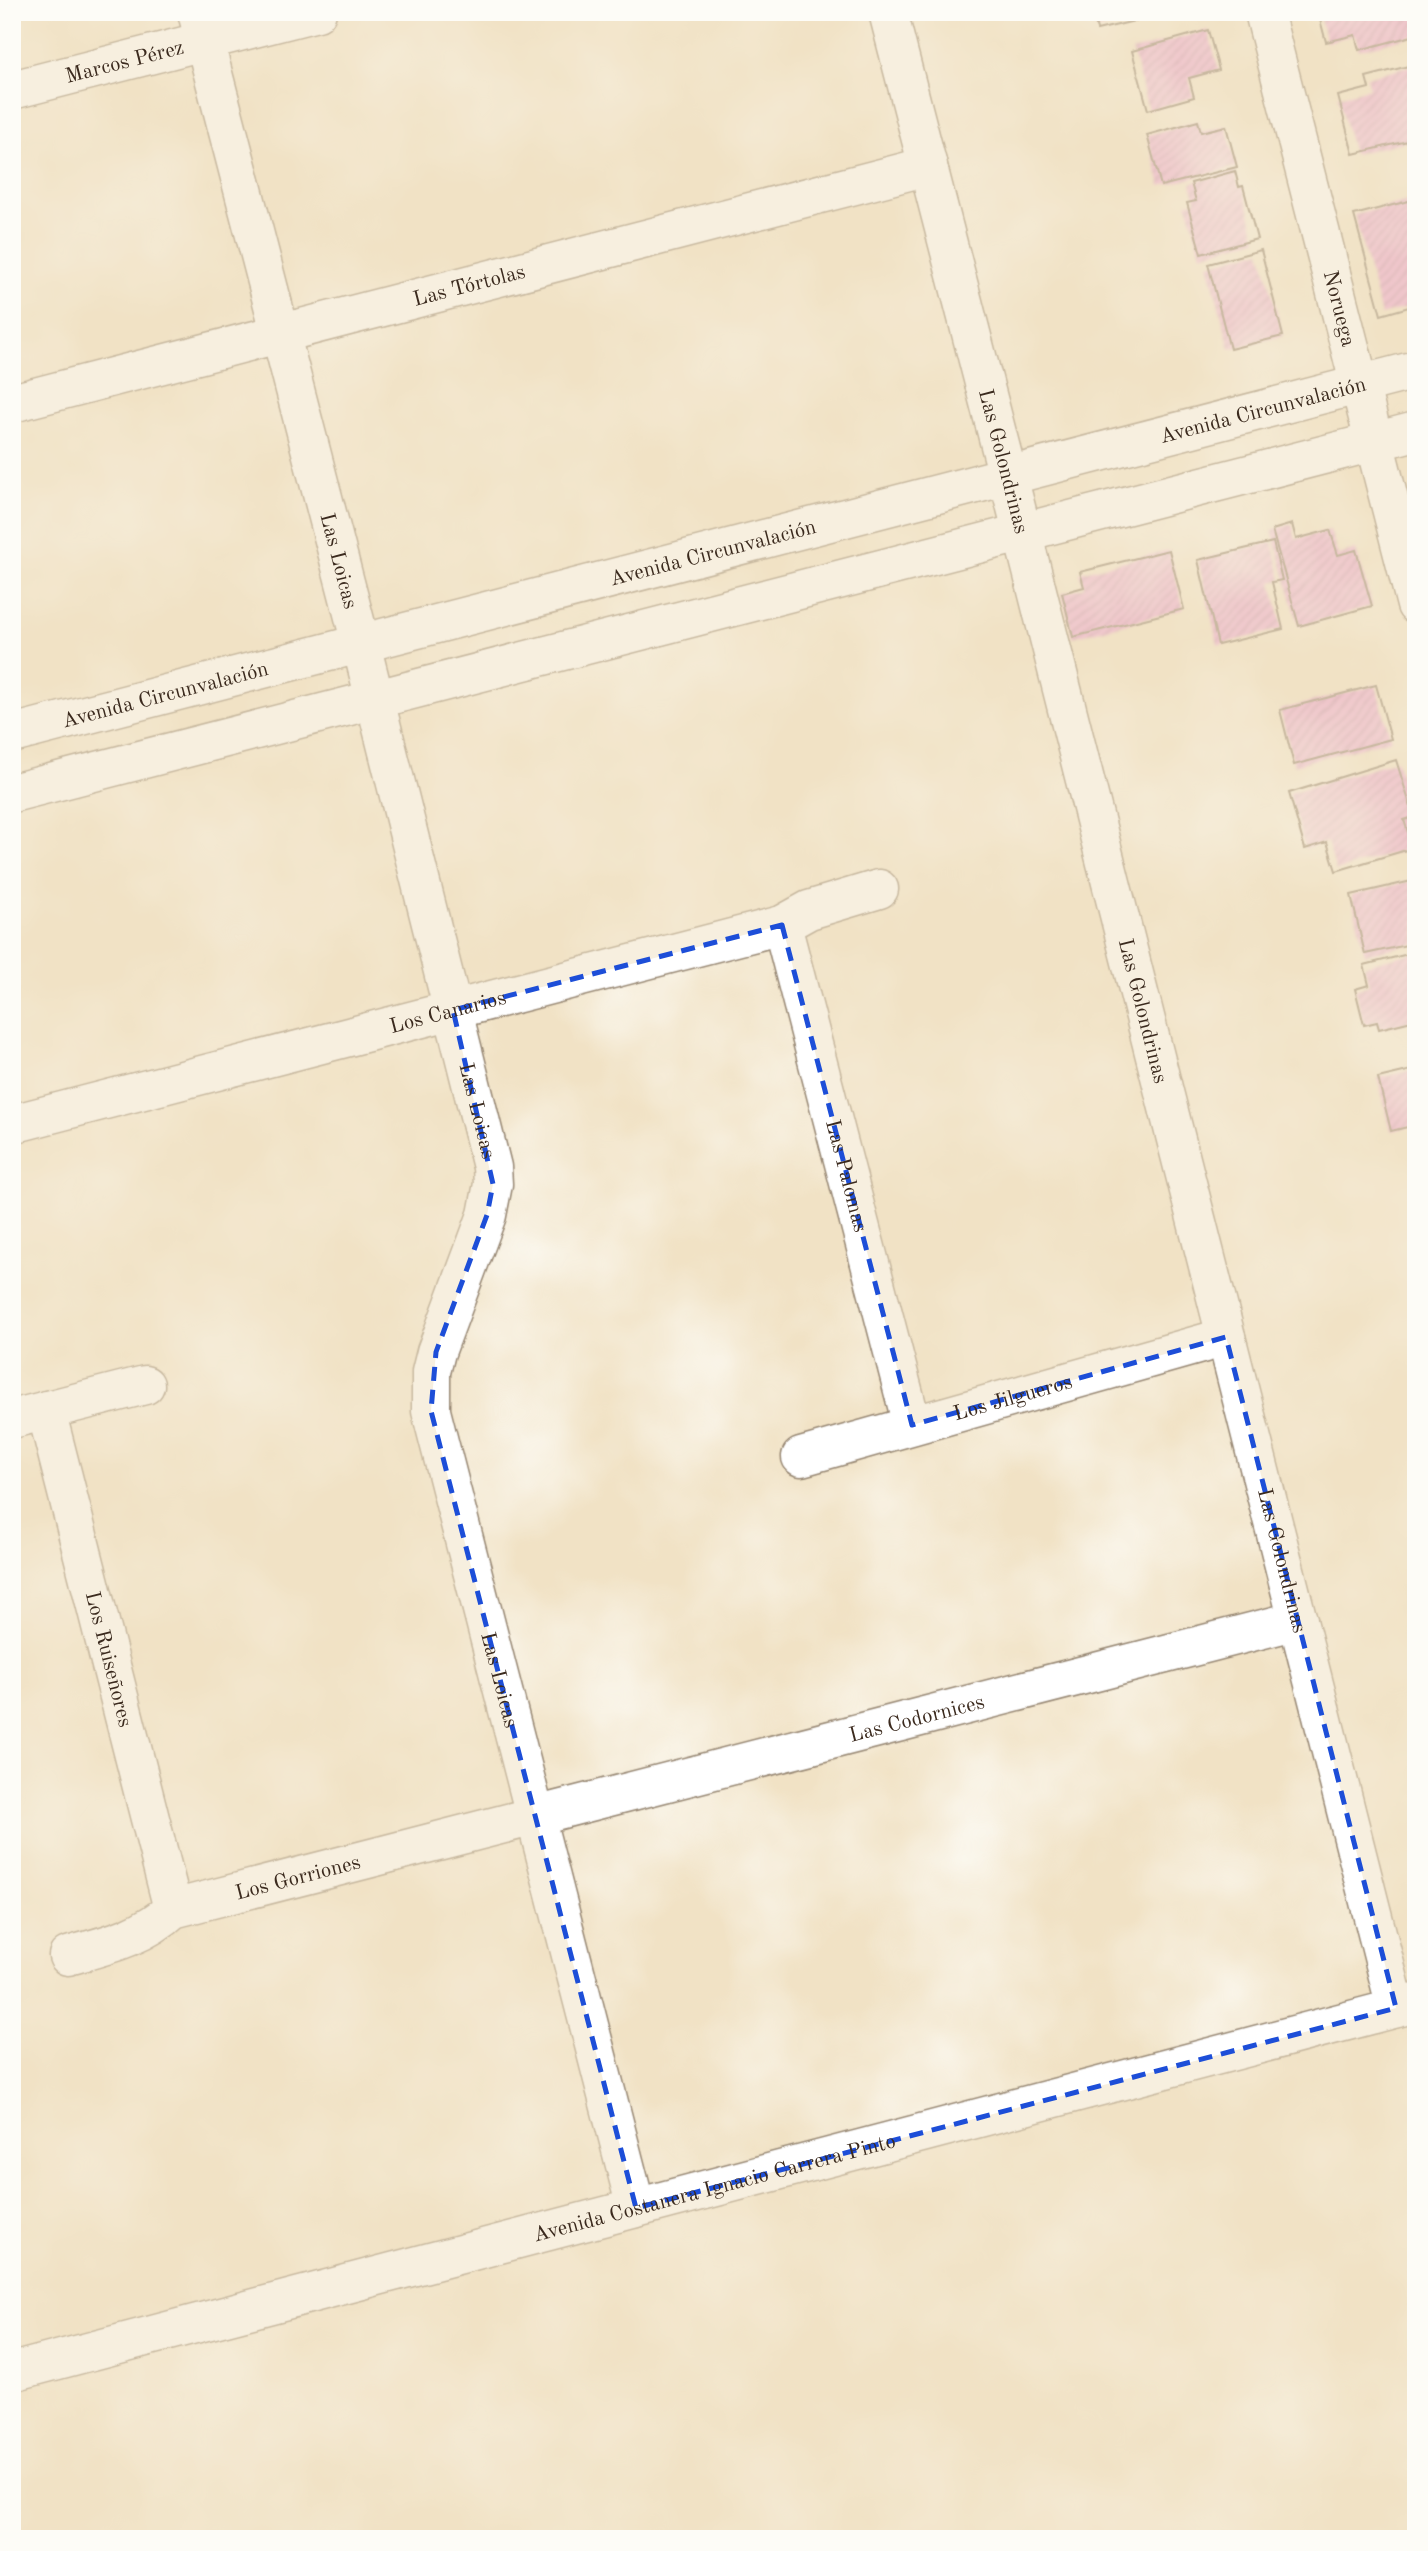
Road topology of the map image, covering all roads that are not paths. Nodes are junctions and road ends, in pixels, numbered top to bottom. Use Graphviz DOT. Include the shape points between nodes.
graph roads {
  1 [pos="317,12"];
  2 [pos="888,12"];
  3 [pos="1264,12"];
  4 [pos="201,27"];
  5 [pos="12,90"];
  6 [pos="928,166"];
  7 [pos="280,333"];
  8 [pos="1416,370"];
  9 [pos="1360,384"];
  10 [pos="12,402"];
  11 [pos="1416,430"];
  12 [pos="1374,441"];
  13 [pos="1008,476"];
  14 [pos="1023,533"];
  15 [pos="1416,605"];
  16 [pos="361,644"];
  17 [pos="375,700"];
  18 [pos="12,734"];
  19 [pos="12,793"];
  20 [pos="879,889"];
  21 [pos="782,925"];
  22 [pos="453,1010"];
  23 [pos="12,1124"];
  24 [pos="1226,1337"];
  25 [pos="145,1385"];
  26 [pos="29,1415"];
  27 [pos="912,1425"];
  28 [pos="801,1457"];
  29 [pos="1298,1620"];
  30 [pos="535,1816"];
  31 [pos="173,1909"];
  32 [pos="68,1956"];
  33 [pos="1406,2006"];
  34 [pos="636,2208"];
  35 [pos="12,2372"];
  1 -- 4 [label="street, Marcos Pérez"];
  2 -- 6 [label="street, Las Golondrinas"];
  3 -- 9 [label="street, Noruega"];
  4 -- 5 [label="street, Marcos Pérez"];
  4 -- 7 [label="street, Las Loicas"];
  6 -- 7 [label="street, Las Tórtolas"];
  6 -- 13 [label="street, Las Golondrinas"];
  7 -- 10 [label="street, Las Tórtolas"];
  7 -- 16 [label="street, Las Loicas"];
  8 -- 9 [label="street, Avenida Circunvalación"];
  9 -- 12 [label="street, Noruega"];
  9 -- 13 [label="street, Avenida Circunvalación"];
  11 -- 12 [label="street"];
  12 -- 14 [label="street"];
  12 -- 15 [label="street, Noruega"];
  13 -- 14 [label="street, Las Golondrinas"];
  13 -- 16 [label="street, Avenida Circunvalación"];
  14 -- 17 [label="street"];
  14 -- 24 [label="street, Las Golondrinas"];
  16 -- 17 [label="street, Las Loicas"];
  16 -- 18 [label="street, Avenida Circunvalación"];
  17 -- 19 [label="street"];
  17 -- 22 [label="street, Las Loicas"];
  20 -- 21 [label="street, Los Canarios" via="821,906"];
  21 -- 22 [label="street, Los Canarios"];
  21 -- 27 [label="street, Las Palomas"];
  22 -- 23 [label="street, Los Canarios"];
  22 -- 30 [label="street, Las Loicas" via="493,1184 487,1215 436,1352 431,1411"];
  24 -- 27 [label="street, Los Jilgueros"];
  24 -- 29 [label="street, Las Golondrinas"];
  25 -- 26 [label="street"];
  26 -- 31 [label="street, Los Ruiseñores"];
  27 -- 28 [label="street, Los Jilgueros"];
  29 -- 30 [label="street, Las Codornices"];
  29 -- 33 [label="street, Las Golondrinas"];
  30 -- 31 [label="street, Los Gorriones"];
  30 -- 34 [label="street, Las Loicas"];
  31 -- 32 [label="street, Los Gorriones" via="153,1926 123,1941"];
  33 -- 34 [label="street, Avenida Costanera Ignacio Carrera Pinto"];
  34 -- 35 [label="street, Avenida Costanera Ignacio Carrera Pinto"];
}
